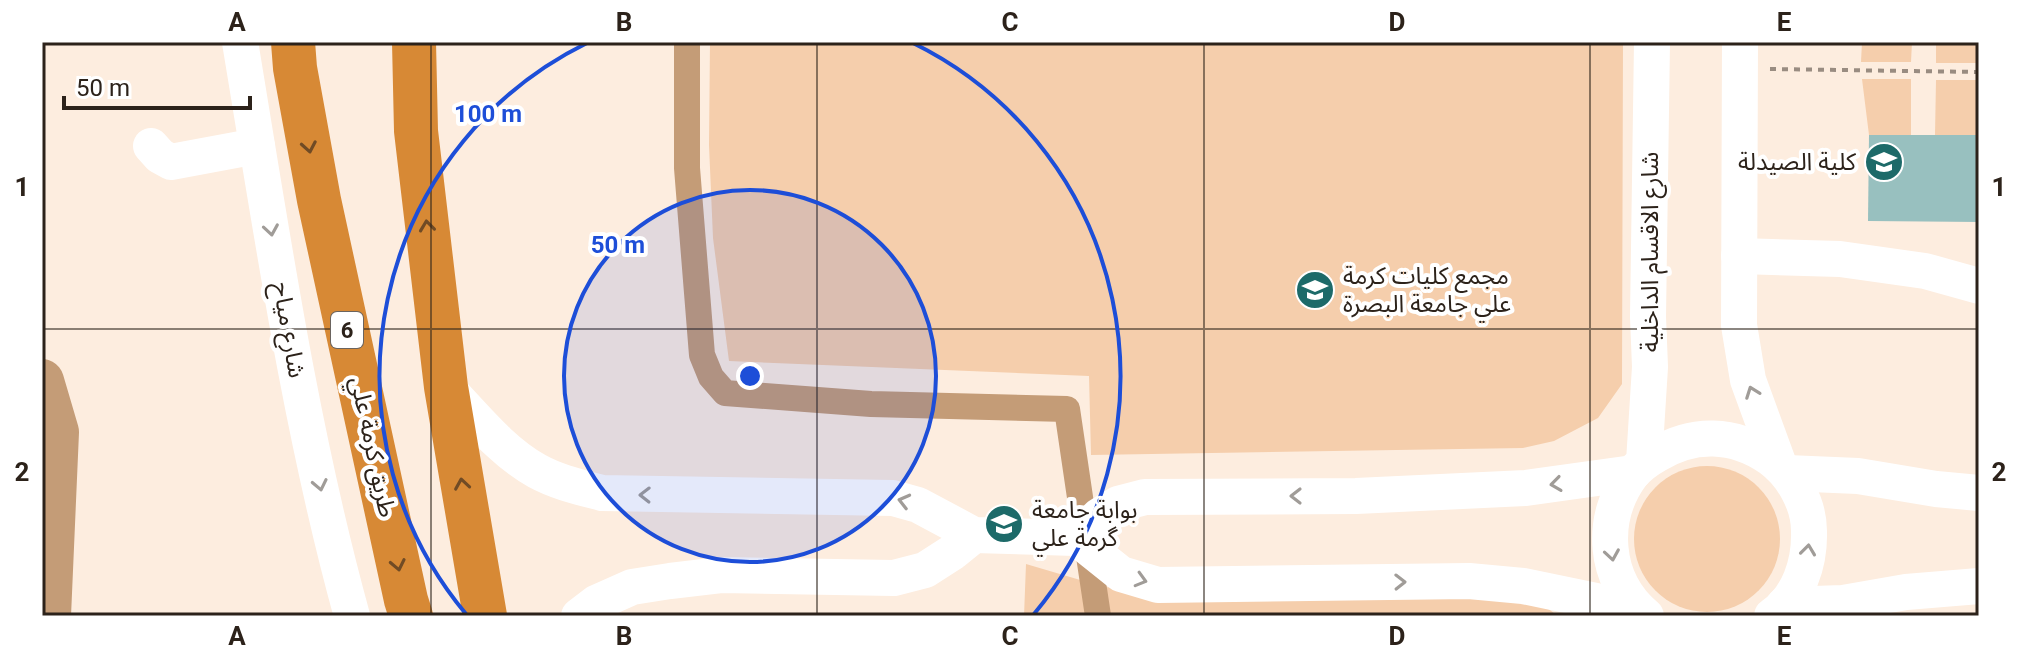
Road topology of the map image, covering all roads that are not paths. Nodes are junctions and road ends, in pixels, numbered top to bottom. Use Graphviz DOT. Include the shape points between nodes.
graph roads {
  1 [pos="240,42"];
  2 [pos="293,42"];
  3 [pos="414,42"];
  4 [pos="1652,42"];
  5 [pos="1740,56"];
  6 [pos="151,146"];
  7 [pos="257,146"];
  8 [pos="1739,256"];
  9 [pos="1979,286"];
  10 [pos="446,387"];
  11 [pos="1638,467"];
  12 [pos="1783,469"];
  13 [pos="1979,493"];
  14 [pos="974,535"];
  15 [pos="1076,538"];
  16 [pos="1979,586"];
  17 [pos="1777,612"];
  18 [pos="1642,614"];
  19 [pos="352,616"];
  20 [pos="411,616"];
  21 [pos="485,616"];
  22 [pos="579,616"];
  1 -- 7 [label="street, شارع مياح"];
  2 -- 20 [label="highway, طريق كرمة علي / 6, one-way" via="319,200"];
  10 -- 3 [label="highway, one-way" via="416,131"];
  4 -- 11 [label="street, شارع الاقسام الداخلية" via="1650,367"];
  5 -- 8 [label="street"];
  6 -- 7 [label="street" via="171,162"];
  7 -- 19 [label="street, شارع مياح, one-way" via="305,418"];
  8 -- 9 [label="street" via="1840,259 1925,271"];
  12 -- 8 [label="street, one-way" via="1742,352"];
  14 -- 10 [label="street, one-way" via="918,505 893,498 636,495 568,485 508,451"];
  21 -- 10 [label="highway, one-way"];
  11 -- 12 [label="street" via="1669,446 1727,439 1755,448"];
  11 -- 15 [label="street, one-way" via="1495,490 1145,497 1118,504"];
  11 -- 18 [label="street, one-way" via="1617,499 1609,528 1611,558 1621,586"];
  12 -- 13 [label="street"];
  17 -- 12 [label="street, one-way" via="1800,582 1809,554 1802,498"];
  14 -- 15 [label="street"];
  14 -- 22 [label="street" via="925,570 894,578 721,575 670,581 632,587"];
  15 -- 18 [label="street, one-way" via="1121,574 1158,585 1469,581 1523,586"];
  16 -- 17 [label="street"];
}
